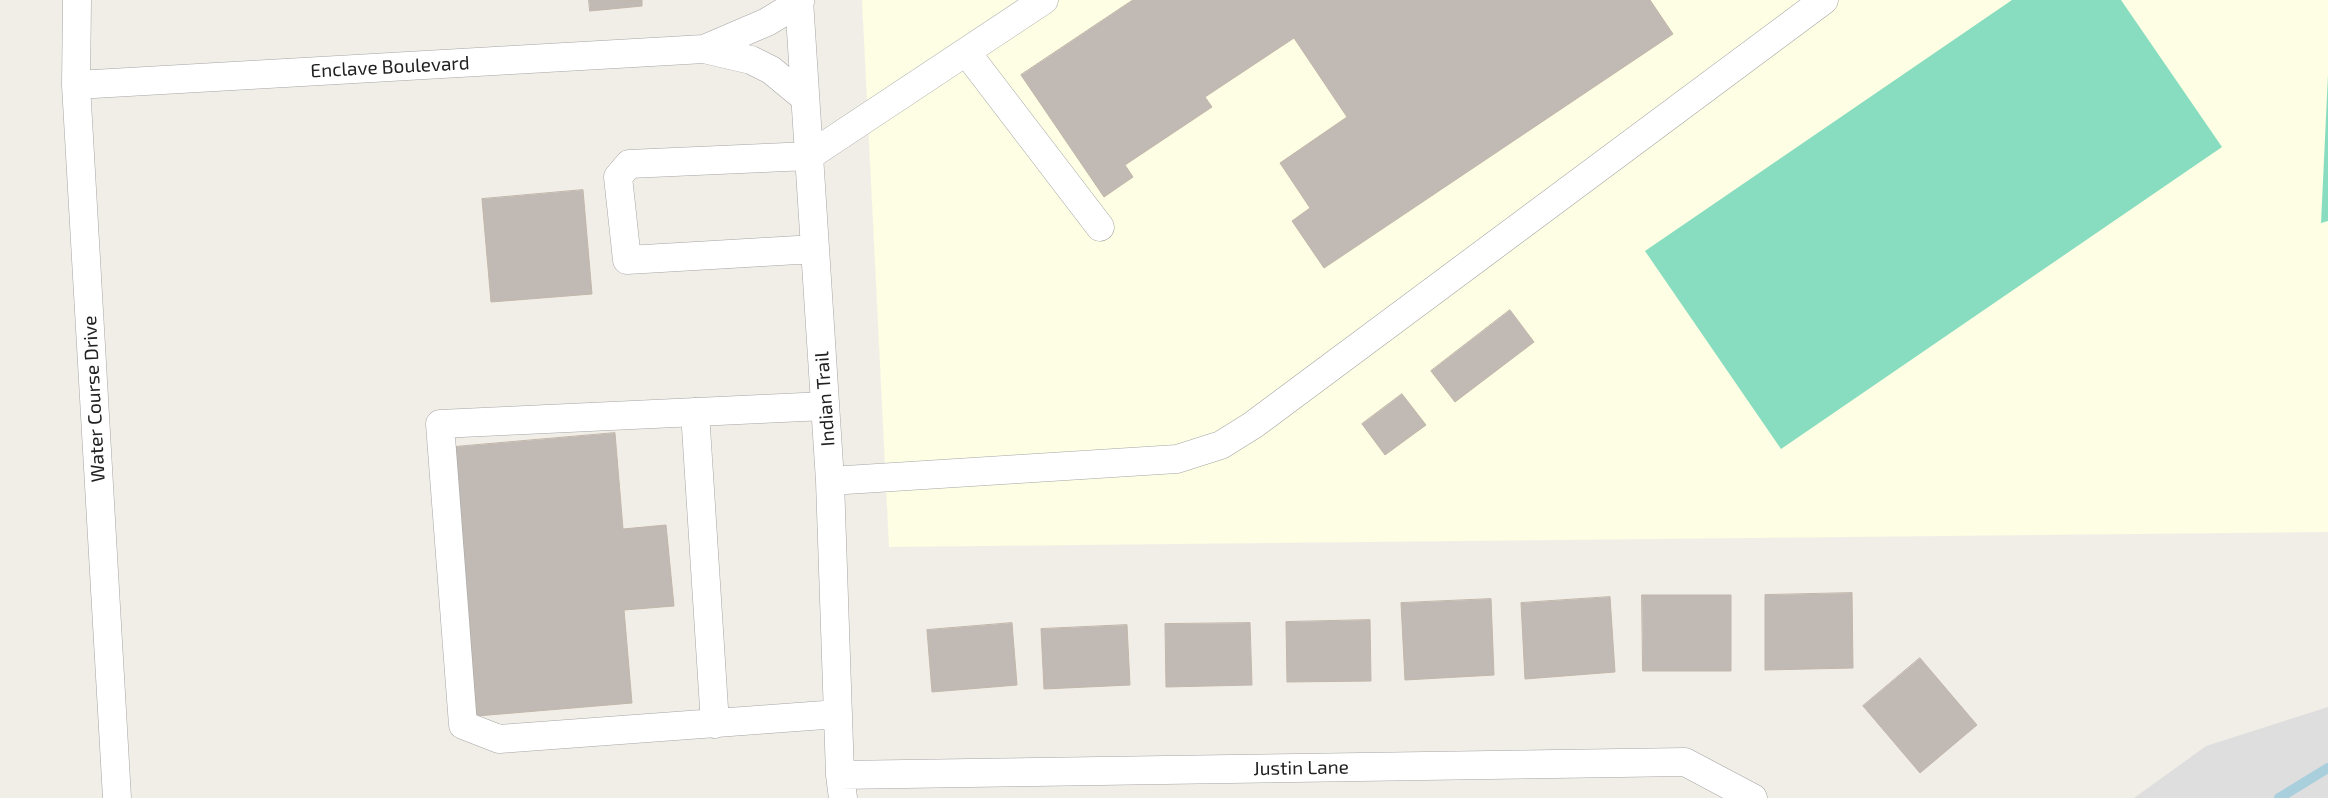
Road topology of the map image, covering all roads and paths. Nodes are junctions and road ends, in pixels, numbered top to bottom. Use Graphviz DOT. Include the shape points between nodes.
graph roads {
  1 [pos="76,0"];
  2 [pos="1044,0"];
  3 [pos="1824,0"];
  4 [pos="799,1"];
  5 [pos="704,49"];
  6 [pos="967,53"];
  7 [pos="76,85"];
  8 [pos="806,98"];
  9 [pos="809,156"];
  10 [pos="1100,227"];
  11 [pos="815,249"];
  12 [pos="825,406"];
  13 [pos="694,412"];
  14 [pos="830,481"];
  15 [pos="838,714"];
  16 [pos="715,724"];
  17 [pos="842,786"];
  18 [pos="118,798"];
  19 [pos="1753,798"];
  1 -- 7 [label="street, Water Course Drive"];
  2 -- 6 [label="street"];
  3 -- 14 [label="street" via="1253,425 1221,445 1177,459"];
  4 -- 5 [label="street, Enclave Boulevard" via="768,22"];
  4 -- 8 [label="street, Indian Trail"];
  5 -- 7 [label="street, Enclave Boulevard"];
  5 -- 8 [label="street, Enclave Boulevard" via="751,60 771,70"];
  6 -- 9 [label="street"];
  6 -- 10 [label="street"];
  7 -- 18 [label="street, Water Course Drive"];
  8 -- 9 [label="street, Indian Trail"];
  9 -- 11 [label="street, Indian Trail"];
  9 -- 11 [label="street" via="629,164 618,177 627,260"];
  11 -- 12 [label="street, Indian Trail"];
  12 -- 13 [label="street"];
  12 -- 14 [label="street, Indian Trail"];
  13 -- 16 [label="street"];
  13 -- 16 [label="street" via="440,424 463,725 499,739"];
  14 -- 15 [label="street, Indian Trail"];
  15 -- 16 [label="street"];
  15 -- 17 [label="street, Indian Trail"];
  17 -- 19 [label="street, Justin Lane" via="1684,762"];
}
